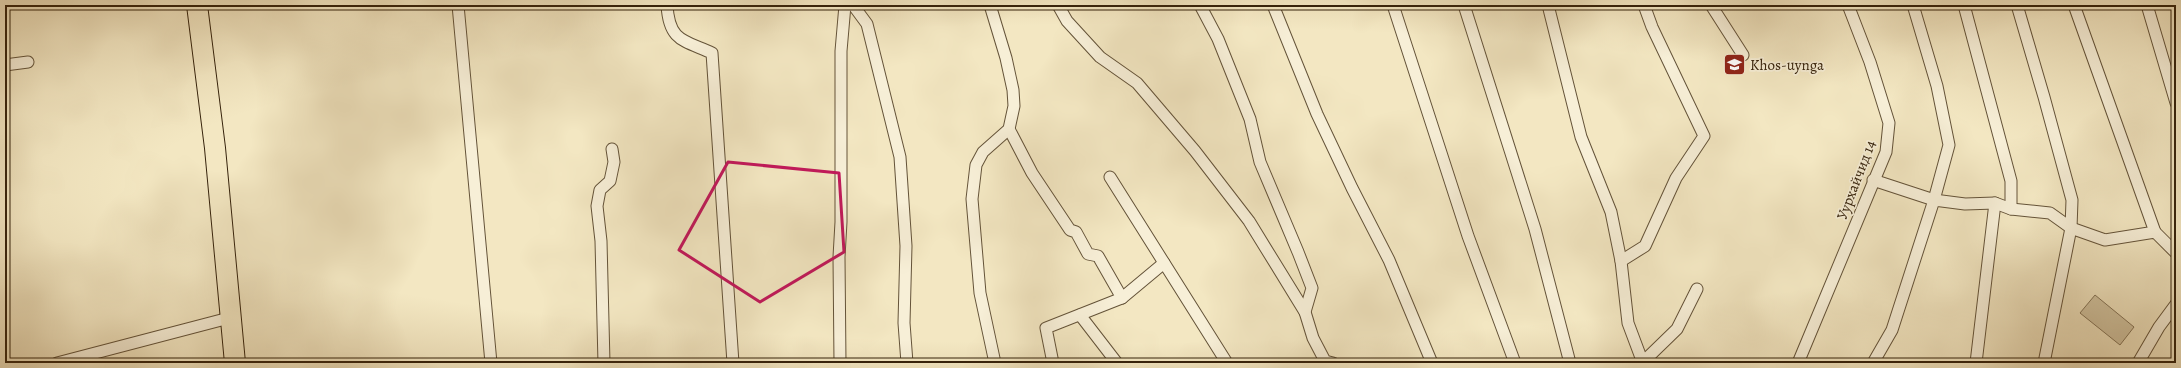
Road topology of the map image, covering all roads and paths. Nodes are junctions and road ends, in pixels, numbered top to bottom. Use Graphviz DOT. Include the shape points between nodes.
graph roads {
  1 [pos="197,5"];
  2 [pos="458,5"];
  3 [pos="667,5"];
  4 [pos="845,5"];
  5 [pos="853,5"];
  6 [pos="990,5"];
  7 [pos="1058,5"];
  8 [pos="1200,5"];
  9 [pos="1273,5"];
  10 [pos="1393,5"];
  11 [pos="1464,5"];
  12 [pos="1548,5"];
  13 [pos="1712,5"];
  14 [pos="1848,5"];
  15 [pos="1913,5"];
  16 [pos="1964,5"];
  17 [pos="2017,5"];
  18 [pos="2074,5"];
  19 [pos="2147,5"];
  20 [pos="1646,6"];
  21 [pos="1743,55"];
  22 [pos="28,62"];
  23 [pos="5,65"];
  24 [pos="2176,103"];
  25 [pos="1009,129"];
  26 [pos="612,149"];
  27 [pos="1110,177"];
  28 [pos="1873,180"];
  29 [pos="1934,200"];
  30 [pos="1995,203"];
  31 [pos="2011,209"];
  32 [pos="2071,228"];
  33 [pos="2155,232"];
  34 [pos="2176,253"];
  35 [pos="1621,261"];
  36 [pos="1164,263"];
  37 [pos="1697,289"];
  38 [pos="1122,298"];
  39 [pos="2176,304"];
  40 [pos="1305,312"];
  41 [pos="1080,315"];
  42 [pos="229,318"];
  43 [pos="1328,362"];
  44 [pos="57,363"];
  45 [pos="235,363"];
  46 [pos="491,363"];
  47 [pos="604,363"];
  48 [pos="733,363"];
  49 [pos="840,363"];
  50 [pos="907,363"];
  51 [pos="996,363"];
  52 [pos="1052,363"];
  53 [pos="1117,363"];
  54 [pos="1227,363"];
  55 [pos="1432,363"];
  56 [pos="1515,363"];
  57 [pos="1570,363"];
  58 [pos="1643,363"];
  59 [pos="1798,363"];
  60 [pos="1873,363"];
  61 [pos="1976,363"];
  62 [pos="2044,363"];
  63 [pos="2138,363"];
  1 -- 42 [label="highway" via="215,148"];
  2 -- 46 [label="street"];
  3 -- 48 [label="street" via="672,33 681,40 712,53"];
  4 -- 49 [label="street" via="841,51"];
  5 -- 50 [label="street" via="867,24 900,157 906,246 904,323"];
  6 -- 25 [label="street" via="1013,90 1014,106"];
  7 -- 40 [label="street" via="1067,21 1100,57 1137,83 1195,151 1249,221"];
  8 -- 40 [label="street" via="1218,39 1250,119 1260,162 1312,288"];
  9 -- 55 [label="street" via="1317,114 1389,260"];
  10 -- 56 [label="street" via="1465,228"];
  11 -- 57 [label="street" via="1536,228"];
  12 -- 35 [label="street" via="1581,137 1611,212"];
  13 -- 21 [label="street"];
  14 -- 28 [label="street, Уурхайчид 14" via="1870,62 1889,123 1886,152"];
  15 -- 29 [label="street" via="1937,86 1949,145"];
  16 -- 31 [label="street" via="2011,181"];
  17 -- 32 [label="street" via="2072,200"];
  18 -- 33 [label="street"];
  19 -- 24 [label="street"];
  20 -- 35 [label="street" via="1652,28 1704,136 1676,178 1645,246"];
  22 -- 23 [label="street"];
  25 -- 38 [label="street" via="1032,173 1070,230 1076,232 1088,254 1098,256"];
  25 -- 51 [label="street" via="983,152 976,165 972,199 980,293"];
  26 -- 47 [label="street" via="614,162 610,181 600,190 597,206 601,241"];
  27 -- 36 [label="street"];
  28 -- 29 [label="street"];
  28 -- 59 [label="street, Уурхайчид 14"];
  29 -- 30 [label="street" via="1965,204"];
  29 -- 60 [label="street" via="1892,330"];
  30 -- 31 [label="street"];
  30 -- 61 [label="street"];
  31 -- 32 [label="street" via="2050,213"];
  32 -- 33 [label="street" via="2105,240"];
  32 -- 62 [label="street"];
  33 -- 34 [label="street"];
  35 -- 58 [label="street" via="1628,323"];
  36 -- 38 [label="street"];
  36 -- 54 [label="street"];
  37 -- 58 [label="street" via="1677,329"];
  38 -- 41 [label="street"];
  39 -- 63 [label="street"];
  40 -- 43 [label="street" via="1313,338"];
  41 -- 52 [label="street" via="1046,328"];
  41 -- 53 [label="street"];
  42 -- 44 [label="street"];
  42 -- 45 [label="highway"];
}
